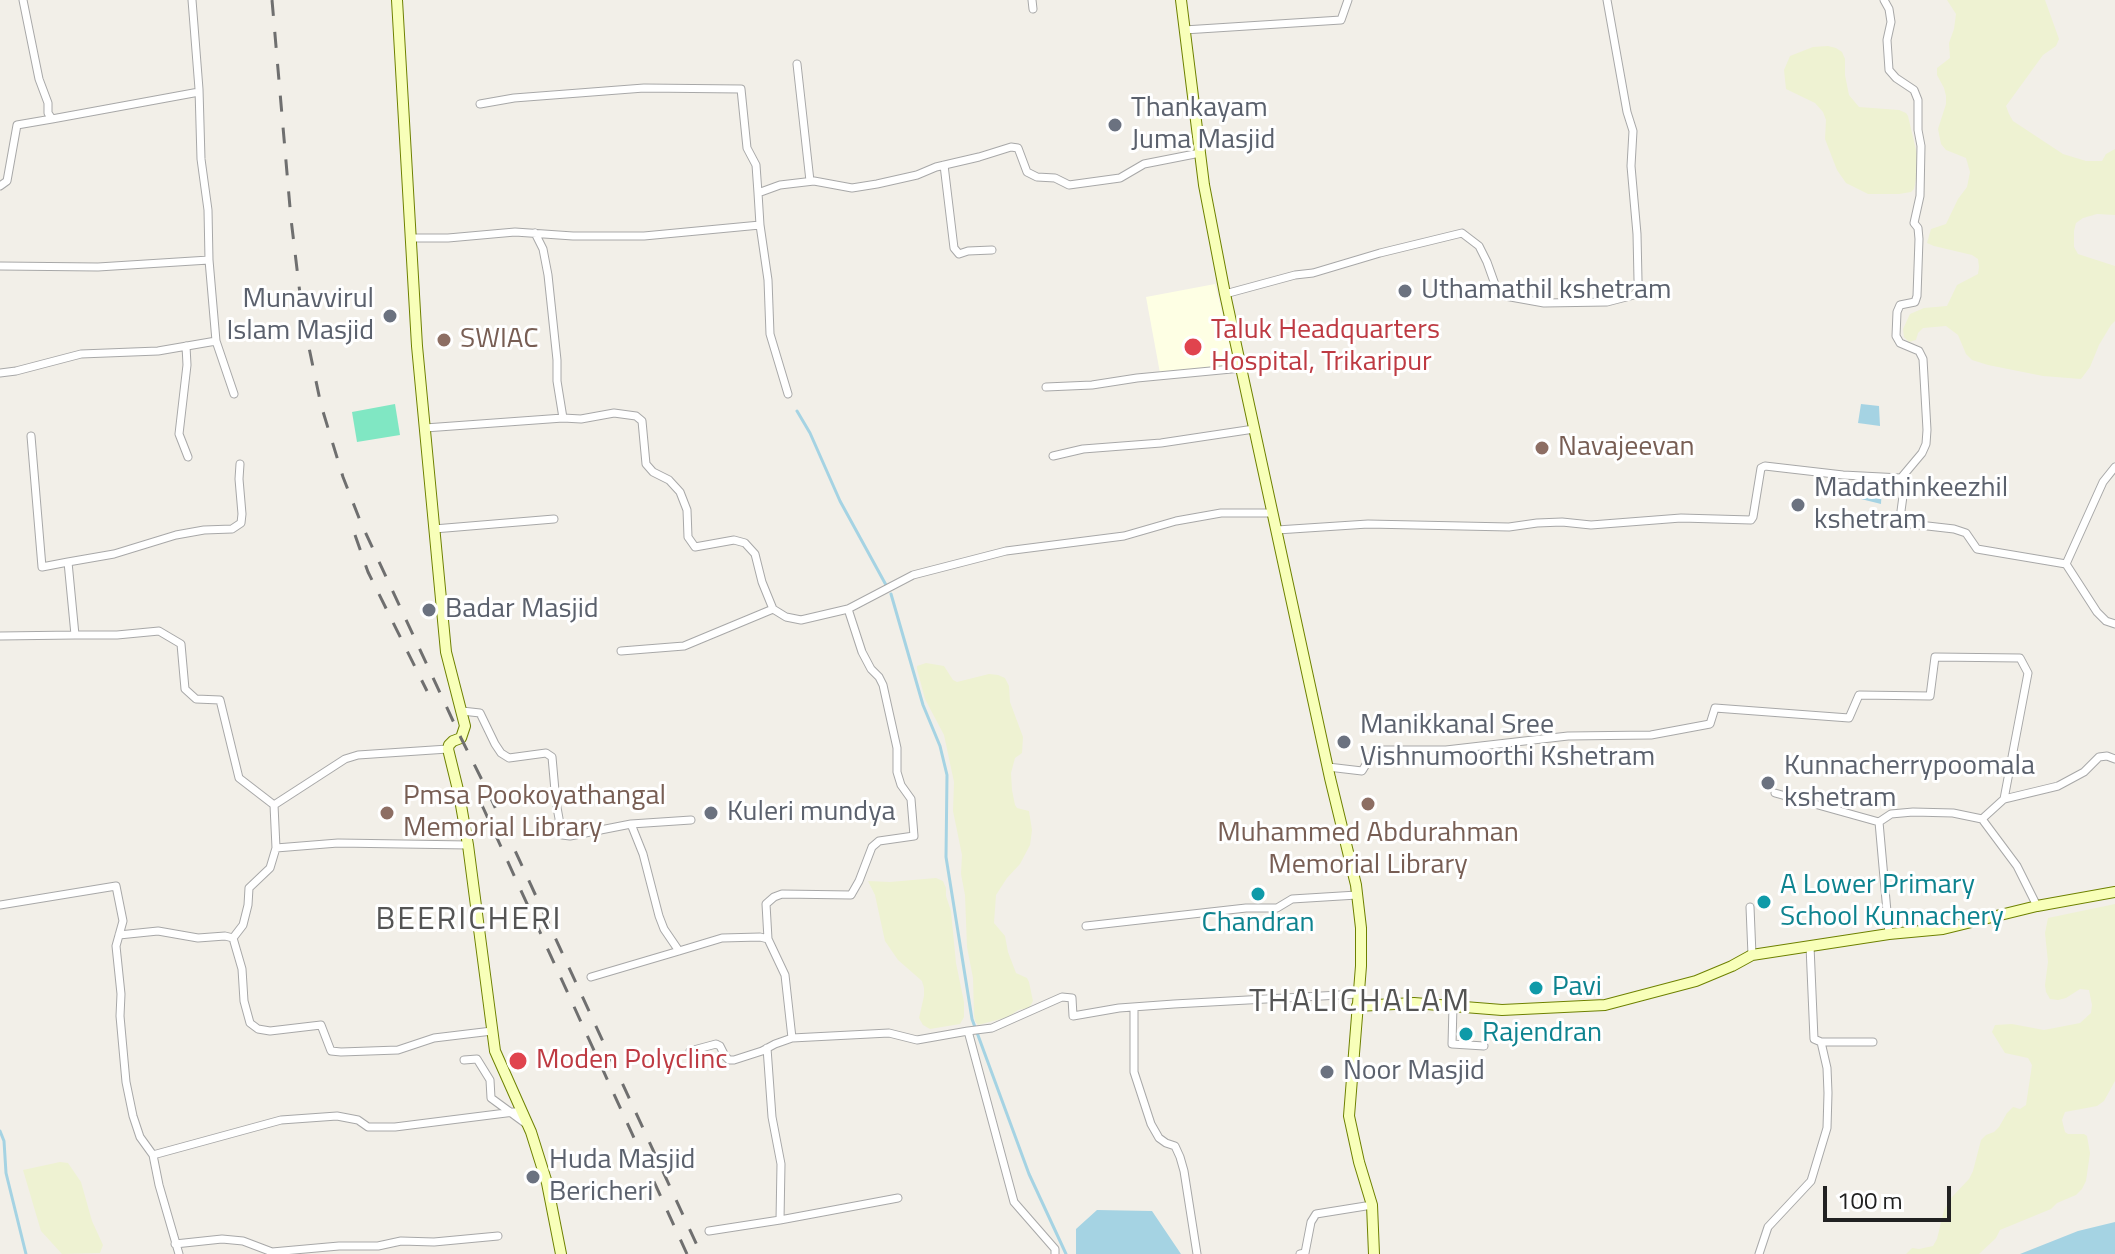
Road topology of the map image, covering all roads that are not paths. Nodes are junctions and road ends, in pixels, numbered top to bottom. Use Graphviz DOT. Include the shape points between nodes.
graph roads {
  1 [pos="23,0"];
  2 [pos="192,0"];
  3 [pos="397,0"];
  4 [pos="1181,0"];
  5 [pos="1348,0"];
  6 [pos="1607,0"];
  7 [pos="1884,0"];
  8 [pos="1184,30"];
  9 [pos="797,64"];
  10 [pos="199,92"];
  11 [pos="480,104"];
  12 [pos="52,119"];
  13 [pos="1200,153"];
  14 [pos="944,165"];
  15 [pos="810,181"];
  16 [pos="0,186"];
  17 [pos="758,193"];
  18 [pos="760,225"];
  19 [pos="535,233"];
  20 [pos="411,238"];
  21 [pos="992,250"];
  22 [pos="209,260"];
  23 [pos="0,266"];
  24 [pos="1225,294"];
  25 [pos="216,341"];
  26 [pos="186,346"];
  27 [pos="1242,368"];
  28 [pos="0,373"];
  29 [pos="1046,387"];
  30 [pos="234,394"];
  31 [pos="788,394"];
  32 [pos="563,418"];
  33 [pos="425,428"];
  34 [pos="1254,429"];
  35 [pos="31,436"];
  36 [pos="1053,456"];
  37 [pos="188,457"];
  38 [pos="240,464"];
  39 [pos="2115,467"];
  40 [pos="1901,478"];
  41 [pos="1273,513"];
  42 [pos="554,519"];
  43 [pos="434,529"];
  44 [pos="1277,530"];
  45 [pos="68,562"];
  46 [pos="2066,564"];
  47 [pos="773,609"];
  48 [pos="848,609"];
  49 [pos="2115,624"];
  50 [pos="75,635"];
  51 [pos="0,636"];
  52 [pos="621,651"];
  53 [pos="462,711"];
  54 [pos="448,749"];
  55 [pos="2115,759"];
  56 [pos="1328,767"];
  57 [pos="1775,793"];
  58 [pos="2004,799"];
  59 [pos="274,805"];
  60 [pos="1982,819"];
  61 [pos="691,820"];
  62 [pos="1879,822"];
  63 [pos="631,824"];
  64 [pos="468,845"];
  65 [pos="276,848"];
  66 [pos="2115,892"];
  67 [pos="1357,895"];
  68 [pos="0,905"];
  69 [pos="2037,906"];
  70 [pos="1750,907"];
  71 [pos="1086,926"];
  72 [pos="1889,934"];
  73 [pos="119,935"];
  74 [pos="233,938"];
  75 [pos="768,939"];
  76 [pos="1810,946"];
  77 [pos="679,951"];
  78 [pos="1752,955"];
  79 [pos="591,977"];
  80 [pos="1358,994"];
  81 [pos="1357,1006"];
  82 [pos="1453,1006"];
  83 [pos="1134,1007"];
  84 [pos="492,1031"];
  85 [pos="973,1031"];
  86 [pos="792,1038"];
  87 [pos="1821,1042"];
  88 [pos="1873,1042"];
  89 [pos="1484,1046"];
  90 [pos="767,1048"];
  91 [pos="690,1051"];
  92 [pos="464,1060"];
  93 [pos="516,1112"];
  94 [pos="153,1155"];
  95 [pos="898,1198"];
  96 [pos="1372,1205"];
  97 [pos="780,1220"];
  98 [pos="709,1231"];
  99 [pos="498,1236"];
  100 [pos="175,1244"];
  101 [pos="179,1254"];
  102 [pos="561,1254"];
  103 [pos="1055,1254"];
  104 [pos="1197,1254"];
  105 [pos="1300,1254"];
  106 [pos="1374,1254"];
  107 [pos="1759,1254"];
  1 -- 12 [label="street"];
  2 -- 10 [label="street"];
  3 -- 20 [label="main road"];
  4 -- 8 [label="main road"];
  5 -- 8 [label="street" via="1341,20"];
  6 -- 24 [label="street" via="1633,131 1638,280 1634,295 1607,302 1544,303 1505,296 1497,290 1479,246 1462,233"];
  7 -- 40 [label="street" via="1891,22 1889,70 1914,90 1921,146 1914,223 1919,239 1917,296 1915,302 1900,305 1896,336 1923,359 1927,430 1922,453"];
  8 -- 13 [label="main road"];
  9 -- 15 [label="street"];
  10 -- 12 [label="street"];
  10 -- 22 [label="street"];
  11 -- 17 [label="street" via="644,88 741,89"];
  12 -- 16 [label="street" via="17,125 7,181"];
  13 -- 14 [label="street" via="1144,164 1120,178 1069,185 1027,172 1018,148"];
  13 -- 24 [label="main road"];
  14 -- 15 [label="street" via="852,188"];
  14 -- 21 [label="street" via="954,248 959,254"];
  15 -- 17 [label="street"];
  17 -- 18 [label="street"];
  18 -- 19 [label="street" via="644,236"];
  18 -- 31 [label="street" via="770,334"];
  19 -- 20 [label="street"];
  19 -- 32 [label="street" via="548,275"];
  20 -- 33 [label="main road"];
  22 -- 23 [label="street"];
  22 -- 25 [label="street"];
  24 -- 27 [label="main road"];
  25 -- 26 [label="street"];
  25 -- 30 [label="street"];
  26 -- 28 [label="street" via="81,354"];
  26 -- 37 [label="street" via="179,434"];
  27 -- 29 [label="street"];
  27 -- 34 [label="main road"];
  32 -- 33 [label="street"];
  32 -- 47 [label="street" via="614,413 642,421 646,464 680,492 688,537 695,547 745,543 755,554"];
  33 -- 43 [label="main road"];
  34 -- 36 [label="street"];
  34 -- 41 [label="main road"];
  35 -- 45 [label="street" via="42,567"];
  38 -- 45 [label="street" via="241,523 232,529 176,535"];
  39 -- 46 [label="street"];
  40 -- 44 [label="street" via="1765,466 1751,520 1681,518 1509,527 1368,524"];
  40 -- 46 [label="street" via="1902,519 1910,524 1966,533 1977,549"];
  41 -- 44 [label="main road"];
  41 -- 48 [label="street" via="1221,513 1124,536 1006,551 913,575"];
  42 -- 43 [label="street"];
  43 -- 53 [label="main road" via="446,652"];
  44 -- 56 [label="main road"];
  45 -- 50 [label="street"];
  46 -- 49 [label="street" via="2097,612"];
  47 -- 48 [label="street" via="801,620"];
  47 -- 52 [label="street" via="684,646"];
  48 -- 75 [label="street" via="862,652 883,685 897,772 911,799 914,836 879,841 872,847 851,895 774,897 766,904"];
  50 -- 51 [label="street"];
  50 -- 59 [label="street" via="159,631 181,644 185,689 196,699 220,700 239,778"];
  53 -- 54 [label="main road" via="464,732"];
  53 -- 63 [label="street" via="480,713 495,744 509,758 546,753 552,757 562,835"];
  54 -- 59 [label="street" via="345,759"];
  54 -- 64 [label="main road"];
  55 -- 58 [label="street" via="2099,757 2058,786"];
  56 -- 58 [label="street" via="1362,771 1378,750 1651,735 1710,724 1715,708 1849,718 1859,695 1930,696 1935,657 2020,658 2028,673"];
  56 -- 67 [label="main road"];
  57 -- 62 [label="street"];
  58 -- 60 [label="street"];
  59 -- 65 [label="street"];
  60 -- 62 [label="street" via="1913,812 1891,814"];
  60 -- 69 [label="street" via="2017,866"];
  61 -- 63 [label="street"];
  62 -- 72 [label="street"];
  63 -- 77 [label="street" via="659,916"];
  64 -- 65 [label="street" via="338,843"];
  64 -- 84 [label="main road"];
  65 -- 74 [label="street" via="270,868 249,888 243,925"];
  66 -- 69 [label="main road"];
  67 -- 71 [label="street"];
  67 -- 80 [label="main road"];
  68 -- 73 [label="street" via="116,886 123,921"];
  69 -- 72 [label="main road" via="1943,929"];
  70 -- 78 [label="street"];
  72 -- 76 [label="main road"];
  73 -- 74 [label="street" via="158,931"];
  73 -- 94 [label="street" via="126,1082 140,1137"];
  74 -- 84 [label="street" via="250,1023 258,1029 321,1025 331,1051 341,1052 398,1050 434,1038"];
  75 -- 77 [label="street" via="722,938"];
  75 -- 86 [label="street" via="785,975"];
  76 -- 78 [label="main road"];
  76 -- 87 [label="street" via="1814,1039"];
  77 -- 79 [label="street"];
  78 -- 82 [label="main road" via="1696,981 1605,1005 1502,1010"];
  80 -- 81 [label="main road"];
  80 -- 83 [label="street"];
  81 -- 82 [label="main road"];
  81 -- 96 [label="main road" via="1349,1116"];
  82 -- 89 [label="street" via="1452,1044"];
  83 -- 85 [label="street" via="1073,1016 1072,998 1062,997"];
  83 -- 104 [label="street" via="1134,1072 1151,1124 1180,1157"];
  84 -- 93 [label="main road"];
  85 -- 86 [label="street" via="917,1040 889,1033"];
  85 -- 103 [label="street" via="1014,1202"];
  86 -- 90 [label="street"];
  87 -- 88 [label="street"];
  87 -- 107 [label="street" via="1827,1068 1827,1128 1811,1181 1768,1227"];
  90 -- 91 [label="street" via="734,1060 716,1044"];
  90 -- 97 [label="street" via="781,1164"];
  92 -- 93 [label="street" via="477,1059 490,1080 491,1098"];
  93 -- 94 [label="street" via="395,1127 368,1127 337,1116 281,1120"];
  93 -- 102 [label="main road" via="528,1126 547,1183"];
  94 -- 100 [label="street"];
  95 -- 97 [label="street"];
  96 -- 105 [label="street" via="1316,1214 1305,1253"];
  96 -- 106 [label="main road"];
  97 -- 98 [label="street"];
  99 -- 100 [label="street" via="272,1252 222,1239"];
  100 -- 101 [label="street"];
}
